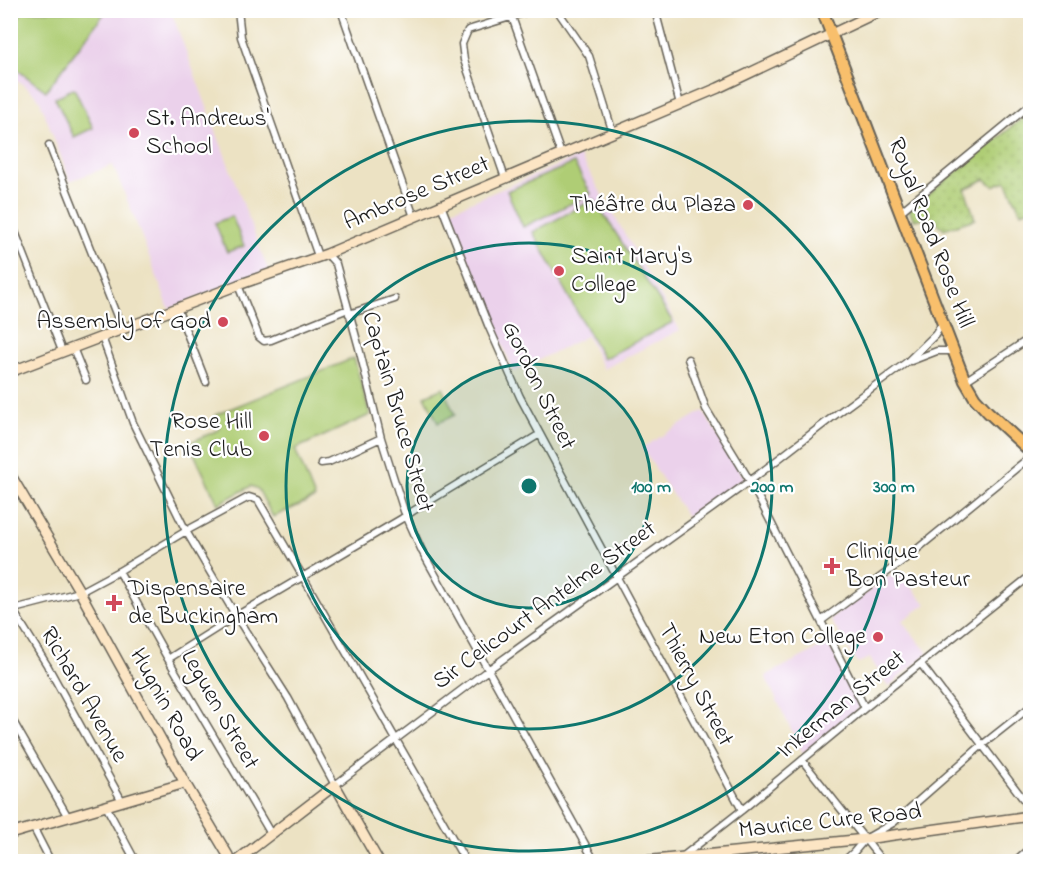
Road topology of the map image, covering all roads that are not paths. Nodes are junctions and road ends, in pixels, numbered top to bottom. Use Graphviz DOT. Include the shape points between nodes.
graph roads {
  1 [pos="238,10"];
  2 [pos="341,10"];
  3 [pos="533,10"];
  4 [pos="557,10"];
  5 [pos="655,10"];
  6 [pos="822,10"];
  7 [pos="882,10"];
  8 [pos="512,17"];
  9 [pos="830,34"];
  10 [pos="680,104"];
  11 [pos="1030,105"];
  12 [pos="613,133"];
  13 [pos="49,145"];
  14 [pos="561,154"];
  15 [pos="505,178"];
  16 [pos="441,205"];
  17 [pos="900,212"];
  18 [pos="414,217"];
  19 [pos="10,219"];
  20 [pos="323,255"];
  21 [pos="238,285"];
  22 [pos="394,299"];
  23 [pos="177,308"];
  24 [pos="349,312"];
  25 [pos="942,324"];
  26 [pos="122,329"];
  27 [pos="102,337"];
  28 [pos="1030,338"];
  29 [pos="73,348"];
  30 [pos="62,351"];
  31 [pos="952,351"];
  32 [pos="688,359"];
  33 [pos="907,362"];
  34 [pos="10,372"];
  35 [pos="86,380"];
  36 [pos="965,381"];
  37 [pos="206,382"];
  38 [pos="540,434"];
  39 [pos="381,438"];
  40 [pos="1030,451"];
  41 [pos="1030,457"];
  42 [pos="321,463"];
  43 [pos="10,474"];
  44 [pos="750,481"];
  45 [pos="406,516"];
  46 [pos="186,531"];
  47 [pos="119,571"];
  48 [pos="1030,576"];
  49 [pos="303,577"];
  50 [pos="617,577"];
  51 [pos="80,592"];
  52 [pos="11,609"];
  53 [pos="236,616"];
  54 [pos="821,621"];
  55 [pos="168,659"];
  56 [pos="921,664"];
  57 [pos="488,670"];
  58 [pos="865,708"];
  59 [pos="1030,708"];
  60 [pos="10,716"];
  61 [pos="396,739"];
  62 [pos="982,745"];
  63 [pos="802,760"];
  64 [pos="185,783"];
  65 [pos="335,785"];
  66 [pos="123,801"];
  67 [pos="106,806"];
  68 [pos="1030,808"];
  69 [pos="742,810"];
  70 [pos="1030,816"];
  71 [pos="68,817"];
  72 [pos="33,827"];
  73 [pos="10,834"];
  74 [pos="271,834"];
  75 [pos="865,839"];
  76 [pos="1030,849"];
  77 [pos="682,860"];
  78 [pos="51,861"];
  79 [pos="136,861"];
  80 [pos="233,861"];
  81 [pos="379,861"];
  82 [pos="466,861"];
  83 [pos="595,861"];
  84 [pos="634,861"];
  85 [pos="843,861"];
  86 [pos="883,861"];
  87 [pos="1014,861"];
  1 -- 20 [label="street, Captain Bruce Street" via="241,37"];
  2 -- 18 [label="street"];
  3 -- 8 [label="street"];
  4 -- 12 [label="street" via="589,56"];
  5 -- 10 [label="street"];
  6 -- 9 [label="main road, Royal Road Rose Hill"];
  7 -- 9 [label="street, Ambrose Street"];
  8 -- 14 [label="street"];
  8 -- 15 [label="street" via="468,30 462,44"];
  9 -- 10 [label="street, Ambrose Street"];
  9 -- 17 [label="main road, Royal Road Rose Hill"];
  10 -- 12 [label="street, Ambrose Street"];
  11 -- 17 [label="street"];
  12 -- 14 [label="street, Ambrose Street"];
  13 -- 26 [label="street"];
  14 -- 15 [label="street, Ambrose Street"];
  15 -- 16 [label="street, Ambrose Street"];
  16 -- 18 [label="street, Ambrose Street"];
  16 -- 38 [label="street, Gordon Street" via="488,324"];
  17 -- 25 [label="main road, Royal Road Rose Hill"];
  18 -- 20 [label="street, Ambrose Street"];
  19 -- 30 [label="street"];
  20 -- 21 [label="street, Ambrose Street"];
  20 -- 24 [label="street, Captain Bruce Street" via="336,264"];
  21 -- 23 [label="street, Ambrose Street"];
  21 -- 24 [label="street" via="259,337 264,340"];
  22 -- 24 [label="street"];
  23 -- 26 [label="street, Ambrose Street"];
  23 -- 37 [label="street"];
  24 -- 39 [label="street, Captain Bruce Street"];
  25 -- 31 [label="main road, Royal Road Rose Hill"];
  25 -- 33 [label="street, Sir Celicourt Antelme Street"];
  26 -- 27 [label="street, Ambrose Street"];
  27 -- 29 [label="street, Ambrose Street"];
  27 -- 46 [label="street" via="133,423"];
  28 -- 36 [label="street"];
  29 -- 30 [label="street, Ambrose Street"];
  29 -- 35 [label="street"];
  30 -- 34 [label="street, Ambrose Street"];
  31 -- 33 [label="street, Sir Celicourt Antelme Street" via="937,351"];
  31 -- 36 [label="main road, Royal Road Rose Hill"];
  32 -- 44 [label="street" via="706,409"];
  33 -- 44 [label="street, Sir Celicourt Antelme Street"];
  36 -- 40 [label="main road, Royal Road Rose Hill" via="975,398"];
  38 -- 45 [label="street"];
  38 -- 50 [label="street, Gordon Street"];
  39 -- 42 [label="street"];
  39 -- 45 [label="street, Captain Bruce Street"];
  41 -- 54 [label="street"];
  43 -- 51 [label="street, Hugnin Road"];
  44 -- 50 [label="street, Sir Celicourt Antelme Street"];
  44 -- 54 [label="street"];
  45 -- 49 [label="street"];
  45 -- 57 [label="street, Captain Bruce Street"];
  46 -- 47 [label="street"];
  46 -- 49 [label="street" via="249,496 258,500"];
  46 -- 53 [label="street"];
  47 -- 51 [label="street"];
  47 -- 55 [label="street, Leguen Street"];
  48 -- 56 [label="street, Inkerman Street"];
  49 -- 53 [label="street"];
  49 -- 61 [label="street"];
  50 -- 57 [label="street, Sir Celicourt Antelme Street"];
  50 -- 69 [label="street, Thierry Street"];
  51 -- 52 [label="street"];
  51 -- 64 [label="street, Hugnin Road"];
  52 -- 66 [label="street, Richard Avenue"];
  53 -- 55 [label="street"];
  53 -- 65 [label="street" via="288,698"];
  54 -- 58 [label="street"];
  55 -- 74 [label="street, Leguen Street"];
  56 -- 58 [label="street, Inkerman Street"];
  56 -- 62 [label="street"];
  57 -- 61 [label="street, Sir Celicourt Antelme Street"];
  57 -- 83 [label="street, Captain Bruce Street"];
  58 -- 63 [label="street, Inkerman Street"];
  59 -- 62 [label="street"];
  60 -- 71 [label="street"];
  61 -- 65 [label="street, Sir Celicourt Antelme Street"];
  61 -- 82 [label="street"];
  62 -- 68 [label="street"];
  62 -- 75 [label="street" via="893,823"];
  63 -- 69 [label="street, Inkerman Street"];
  63 -- 75 [label="street"];
  64 -- 66 [label="street"];
  64 -- 80 [label="street, Hugnin Road"];
  65 -- 74 [label="street, Sir Celicourt Antelme Street"];
  65 -- 81 [label="street"];
  66 -- 67 [label="street"];
  67 -- 71 [label="street"];
  67 -- 79 [label="street"];
  69 -- 77 [label="street, Inkerman Street"];
  70 -- 75 [label="street, Maurice Cure Road"];
  71 -- 72 [label="street"];
  72 -- 73 [label="street"];
  72 -- 78 [label="street"];
  74 -- 80 [label="street, Sir Celicourt Antelme Street"];
  75 -- 77 [label="street, Maurice Cure Road"];
  75 -- 85 [label="street"];
  75 -- 86 [label="street"];
  76 -- 87 [label="street"];
  77 -- 84 [label="street, Maurice Cure Road"];
}
